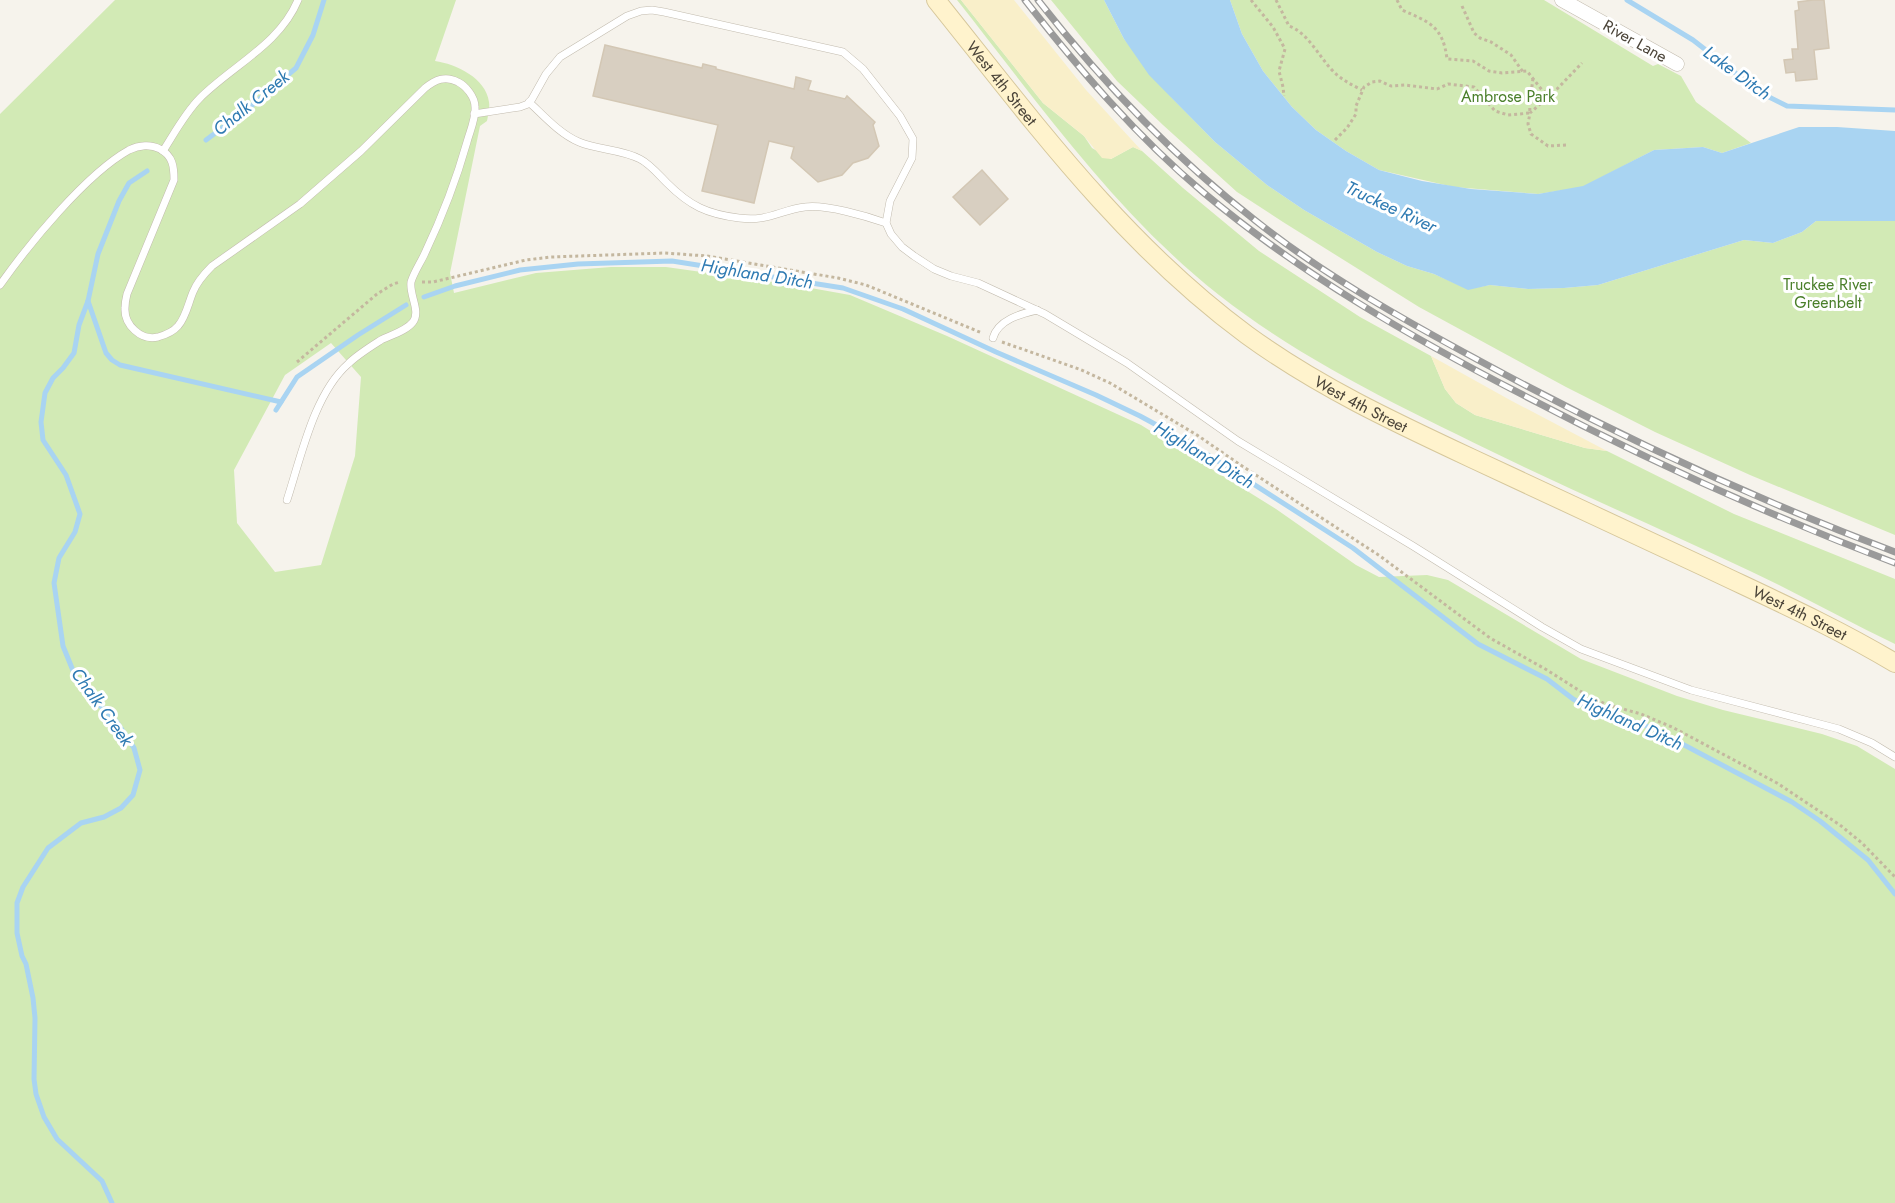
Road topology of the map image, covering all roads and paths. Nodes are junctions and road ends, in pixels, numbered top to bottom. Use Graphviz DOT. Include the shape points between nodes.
graph roads {
  1 [pos="298,0"];
  2 [pos="936,0"];
  3 [pos="1251,0"];
  4 [pos="1276,0"];
  5 [pos="1397,0"];
  6 [pos="1562,0"];
  7 [pos="1462,6"];
  8 [pos="1582,63"];
  9 [pos="1677,64"];
  10 [pos="1523,72"];
  11 [pos="1533,77"];
  12 [pos="1362,90"];
  13 [pos="1284,96"];
  14 [pos="1550,96"];
  15 [pos="529,102"];
  16 [pos="1530,113"];
  17 [pos="474,114"];
  18 [pos="1335,141"];
  19 [pos="1566,145"];
  20 [pos="163,151"];
  21 [pos="886,223"];
  22 [pos="411,282"];
  23 [pos="0,285"];
  24 [pos="1037,310"];
  25 [pos="993,338"];
  26 [pos="297,362"];
  27 [pos="287,500"];
  28 [pos="1895,663"];
  29 [pos="1895,757"];
  30 [pos="1895,877"];
  1 -- 20 [label="lane" via="283,26 267,43 198,100"];
  2 -- 28 [label="main road, West 4th Street" via="1102,204 1173,275 1291,365 1380,416 1798,611"];
  3 -- 13 [label="path" via="1285,49 1279,71"];
  4 -- 12 [label="path" via="1289,26 1298,30 1335,73"];
  5 -- 10 [label="path" via="1402,10 1425,20 1441,34 1447,59 1473,61 1489,71"];
  6 -- 9 [label="street, River Lane"];
  7 -- 10 [label="path" via="1474,33 1511,56"];
  8 -- 14 [label="path"];
  10 -- 11 [label="path"];
  11 -- 14 [label="path"];
  11 -- 16 [label="path"];
  12 -- 16 [label="path" via="1380,81 1391,86 1474,87 1495,111 1508,115"];
  12 -- 18 [label="path" via="1356,114"];
  14 -- 16 [label="path"];
  15 -- 17 [label="lane"];
  15 -- 21 [label="lane" via="577,141 642,159 695,207 708,212 753,219 818,207"];
  15 -- 21 [label="lane" via="560,57 641,11 664,12 843,52 863,69 913,139 912,158 890,201"];
  16 -- 19 [label="path" via="1531,134 1548,146"];
  17 -- 20 [label="lane" via="476,106 471,94 460,82 448,78 435,80 300,204 201,276 177,328 151,339 139,335 124,310 174,180 174,167"];
  17 -- 22 [label="lane" via="455,184"];
  20 -- 23 [label="lane" via="145,145 131,149 106,166 53,219"];
  21 -- 24 [label="lane" via="902,247 934,269 978,283"];
  22 -- 25 [label="path" via="433,282 551,257 665,253 707,256 866,285"];
  22 -- 26 [label="path" via="393,284 377,294"];
  22 -- 27 [label="lane" via="416,315 413,322 363,352 335,377 315,416"];
  24 -- 25 [label="lane" via="1006,321"];
  24 -- 29 [label="lane" via="1127,363 1238,441 1581,649 1691,690 1839,729"];
  25 -- 30 [label="path" via="1110,383 1197,435 1380,556 1490,638 1605,704 1672,727 1794,794 1862,843"];
}
